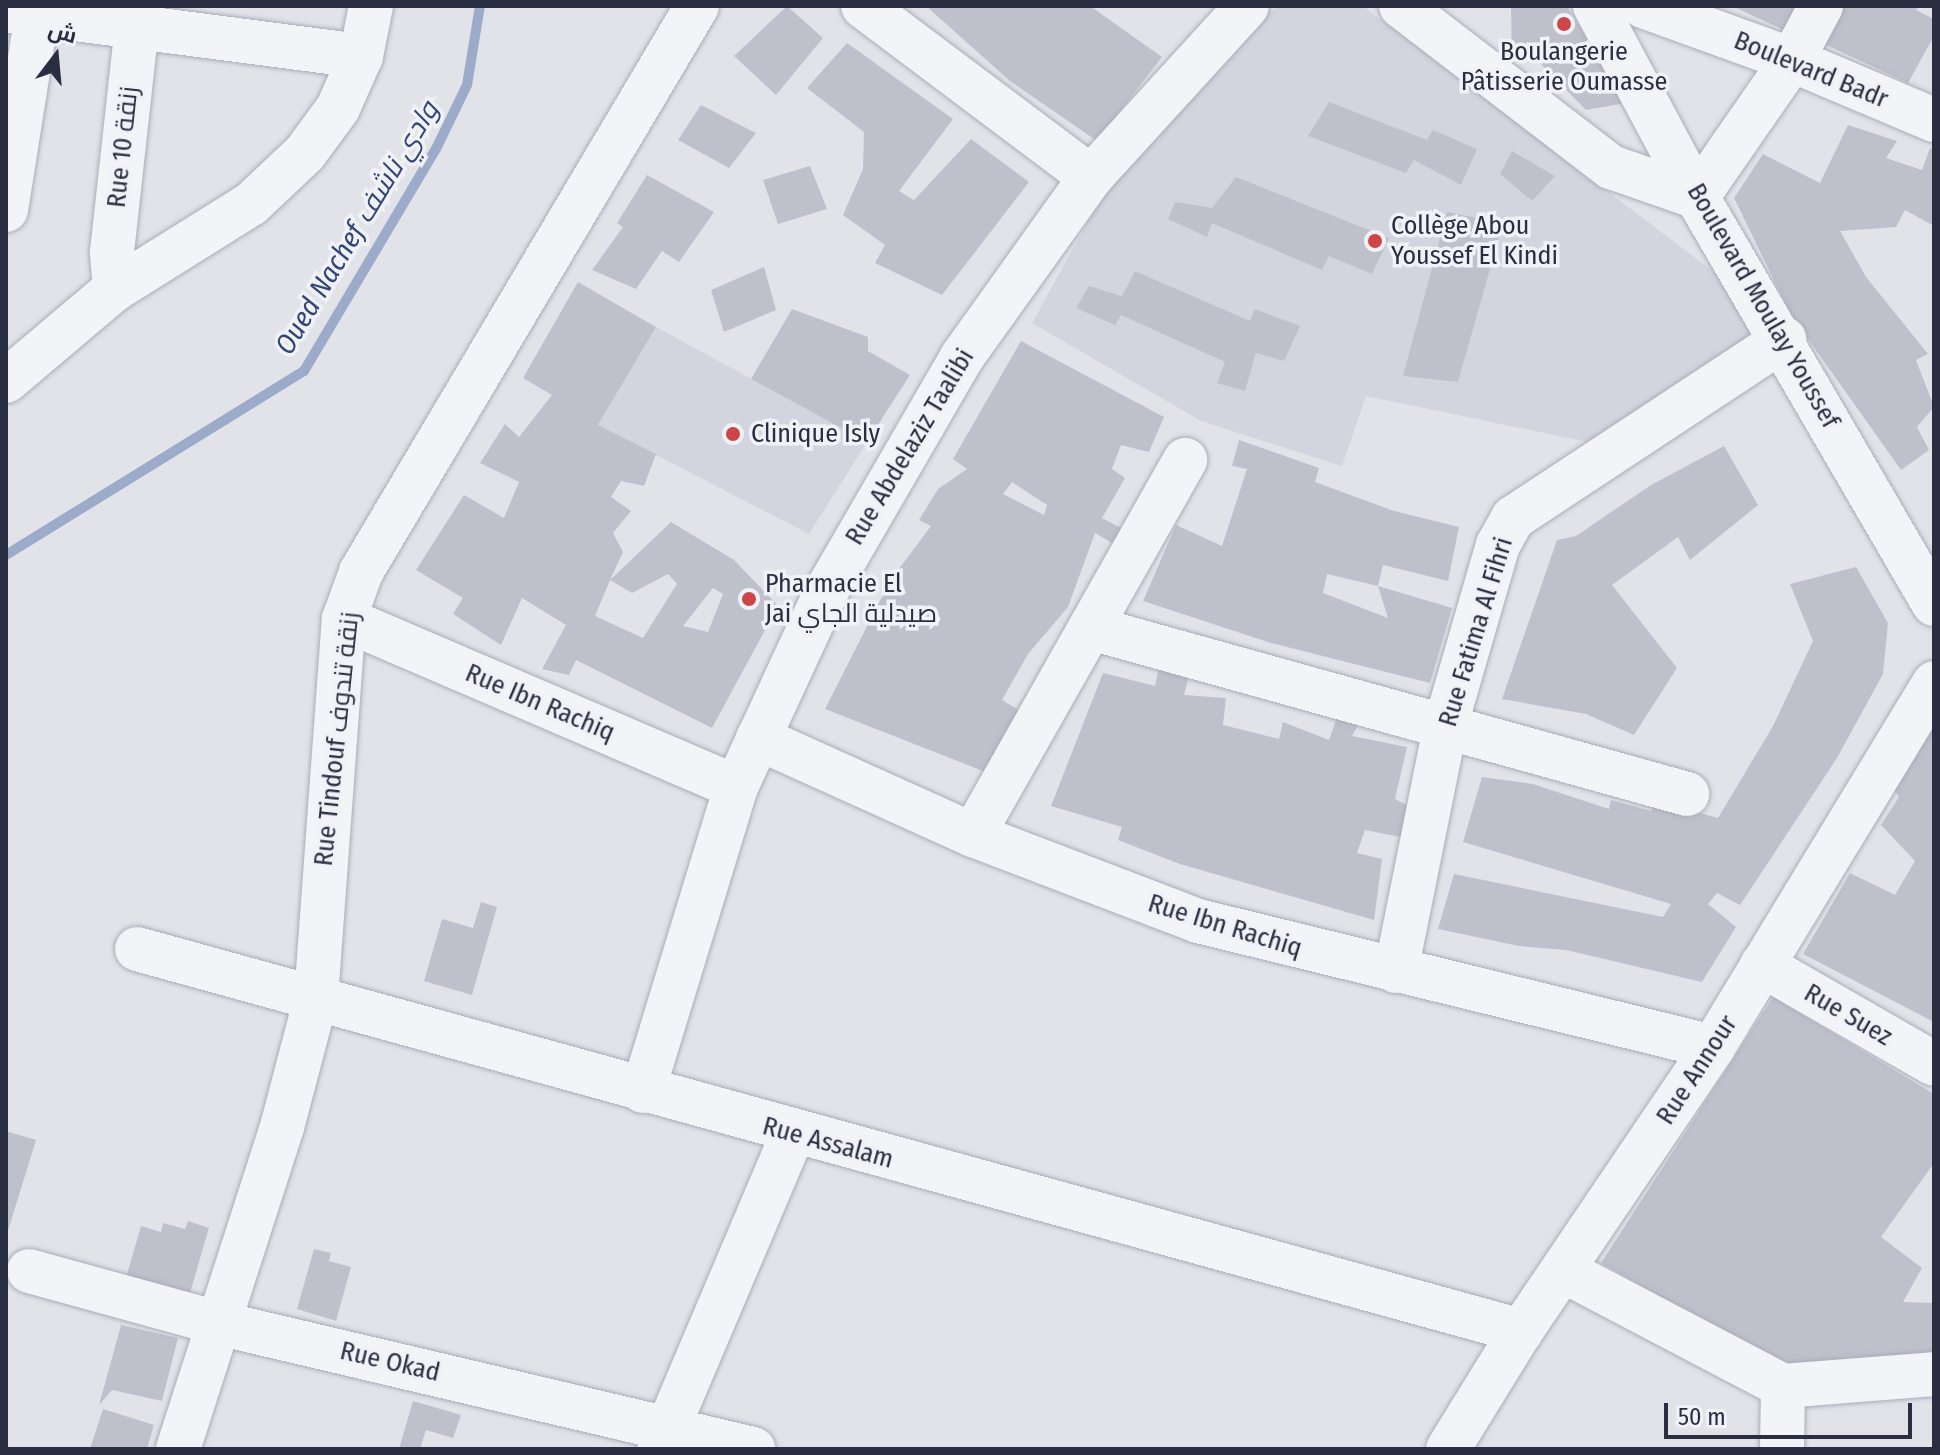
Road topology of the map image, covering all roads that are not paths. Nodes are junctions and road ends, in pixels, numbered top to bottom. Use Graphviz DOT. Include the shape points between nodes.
graph roads {
  1 [pos="371,6"];
  2 [pos="697,6"];
  3 [pos="863,6"];
  4 [pos="1247,6"];
  5 [pos="1401,6"];
  6 [pos="1595,6"];
  7 [pos="1643,6"];
  8 [pos="1821,6"];
  9 [pos="19,10"];
  10 [pos="137,17"];
  11 [pos="1457,22"];
  12 [pos="361,56"];
  13 [pos="1792,60"];
  14 [pos="1934,120"];
  15 [pos="1091,177"];
  16 [pos="1697,197"];
  17 [pos="6,210"];
  18 [pos="115,289"];
  19 [pos="1784,339"];
  20 [pos="6,381"];
  21 [pos="1185,460"];
  22 [pos="1934,604"];
  23 [pos="344,619"];
  24 [pos="1091,628"];
  25 [pos="1934,683"];
  26 [pos="1445,727"];
  27 [pos="758,738"];
  28 [pos="736,787"];
  29 [pos="1687,794"];
  30 [pos="973,835"];
  31 [pos="137,949"];
  32 [pos="1762,965"];
  33 [pos="1396,971"];
  34 [pos="316,998"];
  35 [pos="1713,1047"];
  36 [pos="1934,1064"];
  37 [pos="643,1091"];
  38 [pos="793,1133"];
  39 [pos="29,1271"];
  40 [pos="1564,1271"];
  41 [pos="218,1323"];
  42 [pos="1521,1331"];
  43 [pos="1934,1374"];
  44 [pos="1783,1386"];
  45 [pos="662,1437"];
  46 [pos="178,1449"];
  47 [pos="753,1449"];
  48 [pos="1448,1449"];
  49 [pos="1782,1449"];
  1 -- 12 [label="street"];
  2 -- 23 [label="street, Rue Tindouf زنقة تندوف" via="399,499 361,572"];
  3 -- 15 [label="street"];
  4 -- 15 [label="street, Rue Abdelaziz Taalibi"];
  5 -- 11 [label="street"];
  6 -- 16 [label="street, Boulevard Moulay Youssef"];
  7 -- 13 [label="street, Boulevard Badr"];
  8 -- 13 [label="street"];
  9 -- 10 [label="street"];
  9 -- 17 [label="street"];
  10 -- 12 [label="street"];
  10 -- 18 [label="street, Rue 10 زنقة" via="112,252"];
  11 -- 16 [label="street" via="1611,167"];
  12 -- 18 [label="street" via="338,108 305,153 262,194 179,253"];
  13 -- 14 [label="street, Boulevard Badr"];
  13 -- 16 [label="street"];
  15 -- 27 [label="street, Rue Abdelaziz Taalibi" via="962,357 827,590"];
  16 -- 19 [label="street, Boulevard Moulay Youssef"];
  18 -- 20 [label="street"];
  19 -- 22 [label="street, Boulevard Moulay Youssef"];
  19 -- 26 [label="street, Rue Fatima Al Fihri" via="1513,518 1498,545"];
  21 -- 24 [label="street"];
  23 -- 28 [label="street, Rue Ibn Rachiq"];
  23 -- 34 [label="street, Rue Tindouf زنقة تندوف"];
  24 -- 26 [label="street"];
  24 -- 30 [label="street"];
  25 -- 32 [label="street, Rue Annour"];
  26 -- 29 [label="street"];
  26 -- 33 [label="street, Rue Fatima Al Fihri"];
  27 -- 28 [label="street, Rue Abdelaziz Taalibi"];
  27 -- 30 [label="street, Rue Ibn Rachiq"];
  28 -- 37 [label="street, Rue Abdelaziz Taalibi"];
  30 -- 33 [label="street, Rue Ibn Rachiq" via="1198,921"];
  31 -- 34 [label="street, Rue Assalam"];
  32 -- 35 [label="street, Rue Annour"];
  32 -- 36 [label="street, Rue Suez"];
  33 -- 35 [label="street, Rue Ibn Rachiq"];
  34 -- 37 [label="street, Rue Assalam"];
  34 -- 41 [label="street, Rue Tindouf زنقة تندوف" via="282,1127"];
  35 -- 40 [label="street, Rue Annour"];
  37 -- 38 [label="street, Rue Assalam"];
  38 -- 42 [label="street, Rue Assalam"];
  38 -- 45 [label="street"];
  39 -- 41 [label="street, Rue Okad"];
  40 -- 42 [label="street, Rue Annour"];
  40 -- 44 [label="street"];
  41 -- 45 [label="street, Rue Okad"];
  41 -- 46 [label="street, Rue Tindouf زنقة تندوف"];
  42 -- 48 [label="street, Rue Annour"];
  43 -- 44 [label="street"];
  44 -- 49 [label="street"];
  45 -- 47 [label="street, Rue Okad"];
}
